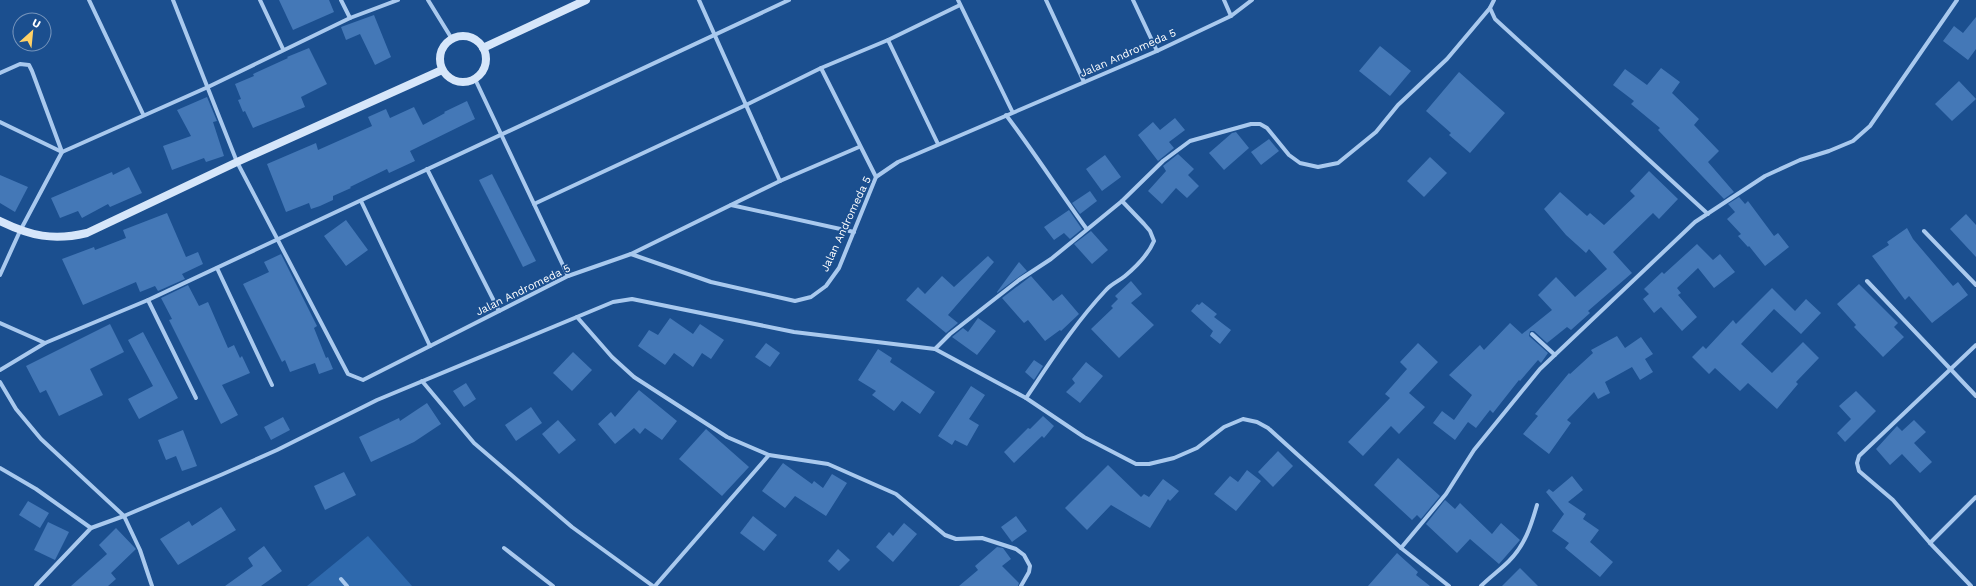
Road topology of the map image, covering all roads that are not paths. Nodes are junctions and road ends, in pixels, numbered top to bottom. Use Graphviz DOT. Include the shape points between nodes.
graph roads {
  1 [pos="89,0"];
  2 [pos="173,0"];
  3 [pos="260,0"];
  4 [pos="342,0"];
  5 [pos="398,0"];
  6 [pos="428,0"];
  7 [pos="586,0"];
  8 [pos="699,0"];
  9 [pos="789,0"];
  10 [pos="958,0"];
  11 [pos="1046,0"];
  12 [pos="1133,0"];
  13 [pos="1224,0"];
  14 [pos="1252,0"];
  15 [pos="1494,0"];
  16 [pos="1957,0"];
  17 [pos="960,5"];
  18 [pos="1490,8"];
  19 [pos="1231,16"];
  20 [pos="350,18"];
  21 [pos="714,34"];
  22 [pos="452,39"];
  23 [pos="888,40"];
  24 [pos="483,48"];
  25 [pos="283,49"];
  26 [pos="1157,51"];
  27 [pos="821,68"];
  28 [pos="442,70"];
  29 [pos="0,73"];
  30 [pos="475,79"];
  31 [pos="1084,82"];
  32 [pos="208,87"];
  33 [pos="746,105"];
  34 [pos="1012,111"];
  35 [pos="143,114"];
  36 [pos="1006,115"];
  37 [pos="0,122"];
  38 [pos="501,135"];
  39 [pos="938,144"];
  40 [pos="859,147"];
  41 [pos="62,152"];
  42 [pos="237,162"];
  43 [pos="427,169"];
  44 [pos="876,177"];
  45 [pos="780,181"];
  46 [pos="1122,200"];
  47 [pos="361,201"];
  48 [pos="534,204"];
  49 [pos="732,204"];
  50 [pos="1708,214"];
  51 [pos="0,221"];
  52 [pos="1086,228"];
  53 [pos="20,231"];
  54 [pos="1924,231"];
  55 [pos="854,232"];
  56 [pos="278,239"];
  57 [pos="631,254"];
  58 [pos="217,268"];
  59 [pos="0,275"];
  60 [pos="568,276"];
  61 [pos="1867,281"];
  62 [pos="1976,285"];
  63 [pos="148,300"];
  64 [pos="499,311"];
  65 [pos="577,317"];
  66 [pos="0,323"];
  67 [pos="1532,334"];
  68 [pos="45,343"];
  69 [pos="1976,345"];
  70 [pos="430,346"];
  71 [pos="935,349"];
  72 [pos="1555,355"];
  73 [pos="1950,368"];
  74 [pos="0,370"];
  75 [pos="422,381"];
  76 [pos="0,382"];
  77 [pos="272,385"];
  78 [pos="1976,396"];
  79 [pos="196,398"];
  80 [pos="1026,398"];
  81 [pos="769,455"];
  82 [pos="0,468"];
  83 [pos="1976,497"];
  84 [pos="1537,505"];
  85 [pos="124,516"];
  86 [pos="91,528"];
  87 [pos="1930,543"];
  88 [pos="504,548"];
  89 [pos="1401,548"];
  90 [pos="341,579"];
  91 [pos="36,586"];
  92 [pos="152,586"];
  93 [pos="347,586"];
  94 [pos="553,586"];
  95 [pos="654,586"];
  96 [pos="1021,586"];
  97 [pos="1449,586"];
  98 [pos="1481,586"];
  99 [pos="1971,586"];
  1 -- 35 [label="street"];
  2 -- 32 [label="street"];
  3 -- 25 [label="street"];
  4 -- 20 [label="street"];
  5 -- 20 [label="street"];
  6 -- 22 [label="street"];
  7 -- 24 [label="street"];
  8 -- 21 [label="street"];
  9 -- 21 [label="street"];
  10 -- 17 [label="street"];
  11 -- 31 [label="street"];
  12 -- 26 [label="street"];
  13 -- 19 [label="street"];
  14 -- 19 [label="street, Jalan Andromeda 5"];
  15 -- 18 [label="street"];
  16 -- 50 [label="street" via="1870,126 1853,141 1765,176"];
  17 -- 23 [label="street"];
  17 -- 34 [label="street"];
  18 -- 46 [label="street" via="1446,59 1398,105 1376,132 1338,163 1318,167 1300,163 1289,155 1267,128 1260,124 1251,124 1190,141 1163,161"];
  18 -- 50 [label="street" via="1501,24"];
  19 -- 26 [label="street, Jalan Andromeda 5"];
  20 -- 25 [label="street"];
  21 -- 33 [label="street"];
  21 -- 38 [label="street"];
  22 -- 24 [label="street" via="469,37"];
  22 -- 28 [label="street" via="441,52"];
  23 -- 27 [label="street"];
  23 -- 39 [label="street"];
  24 -- 30 [label="street" via="485,65"];
  25 -- 32 [label="street"];
  26 -- 31 [label="street, Jalan Andromeda 5"];
  27 -- 33 [label="street"];
  27 -- 40 [label="street"];
  28 -- 30 [label="street" via="456,82 469,82"];
  28 -- 42 [label="street"];
  29 -- 41 [label="street" via="20,64 28,65"];
  30 -- 38 [label="street"];
  31 -- 34 [label="street, Jalan Andromeda 5"];
  32 -- 35 [label="street"];
  32 -- 42 [label="street"];
  33 -- 45 [label="street"];
  33 -- 48 [label="street"];
  34 -- 36 [label="street, Jalan Andromeda 5"];
  35 -- 41 [label="street"];
  36 -- 39 [label="street, Jalan Andromeda 5"];
  36 -- 52 [label="street"];
  37 -- 41 [label="street"];
  38 -- 43 [label="street"];
  38 -- 48 [label="street"];
  39 -- 44 [label="street, Jalan Andromeda 5" via="898,162"];
  40 -- 44 [label="street"];
  40 -- 45 [label="street"];
  41 -- 53 [label="street"];
  42 -- 53 [label="street" via="87,233 67,238 47,238"];
  42 -- 56 [label="street"];
  43 -- 47 [label="street"];
  43 -- 64 [label="street"];
  44 -- 55 [label="street, Jalan Andromeda 5"];
  45 -- 49 [label="street"];
  46 -- 52 [label="street"];
  46 -- 80 [label="street" via="1150,231 1154,241 1134,267 1107,289 1081,319 1059,347"];
  47 -- 56 [label="street"];
  47 -- 70 [label="street"];
  48 -- 60 [label="street"];
  49 -- 55 [label="street"];
  49 -- 57 [label="street"];
  50 -- 72 [label="street" via="1695,222"];
  51 -- 53 [label="street"];
  52 -- 71 [label="street" via="1051,259 1018,280 950,334"];
  53 -- 59 [label="street"];
  54 -- 62 [label="street"];
  55 -- 57 [label="street, Jalan Andromeda 5" via="839,268 826,286 811,297 795,301 712,282"];
  56 -- 58 [label="street"];
  56 -- 70 [label="street, Jalan Andromeda 5" via="348,374 363,380"];
  57 -- 60 [label="street, Jalan Andromeda 5"];
  58 -- 63 [label="street"];
  58 -- 77 [label="street"];
  60 -- 64 [label="street, Jalan Andromeda 5"];
  61 -- 73 [label="street"];
  63 -- 68 [label="street"];
  63 -- 79 [label="street"];
  64 -- 70 [label="street, Jalan Andromeda 5"];
  65 -- 71 [label="street" via="613,302 632,299 794,332"];
  65 -- 75 [label="street"];
  65 -- 81 [label="street" via="612,357 634,377 727,437"];
  66 -- 68 [label="street"];
  67 -- 72 [label="street"];
  68 -- 74 [label="street"];
  69 -- 73 [label="street"];
  71 -- 80 [label="street"];
  72 -- 89 [label="street" via="1540,369 1474,450 1446,494"];
  73 -- 78 [label="street"];
  73 -- 87 [label="street" via="1859,456 1857,463 1859,471 1893,500"];
  75 -- 85 [label="street" via="377,400 277,450"];
  75 -- 95 [label="street" via="474,443 572,527"];
  76 -- 85 [label="street" via="16,409 41,439"];
  80 -- 89 [label="street" via="1084,437 1136,464 1149,464 1174,458 1197,448 1224,427 1243,419 1257,422 1268,428"];
  81 -- 95 [label="street"];
  81 -- 96 [label="street" via="828,464 896,494 945,535 956,539 982,538 1016,549 1024,555 1030,566 1030,572"];
  82 -- 86 [label="street" via="36,489"];
  83 -- 87 [label="street"];
  84 -- 98 [label="street" via="1523,544 1509,561"];
  85 -- 86 [label="street"];
  85 -- 92 [label="street" via="140,550"];
  86 -- 91 [label="street"];
  87 -- 99 [label="street"];
  88 -- 94 [label="street"];
  89 -- 97 [label="street"];
  90 -- 93 [label="street"];
}
